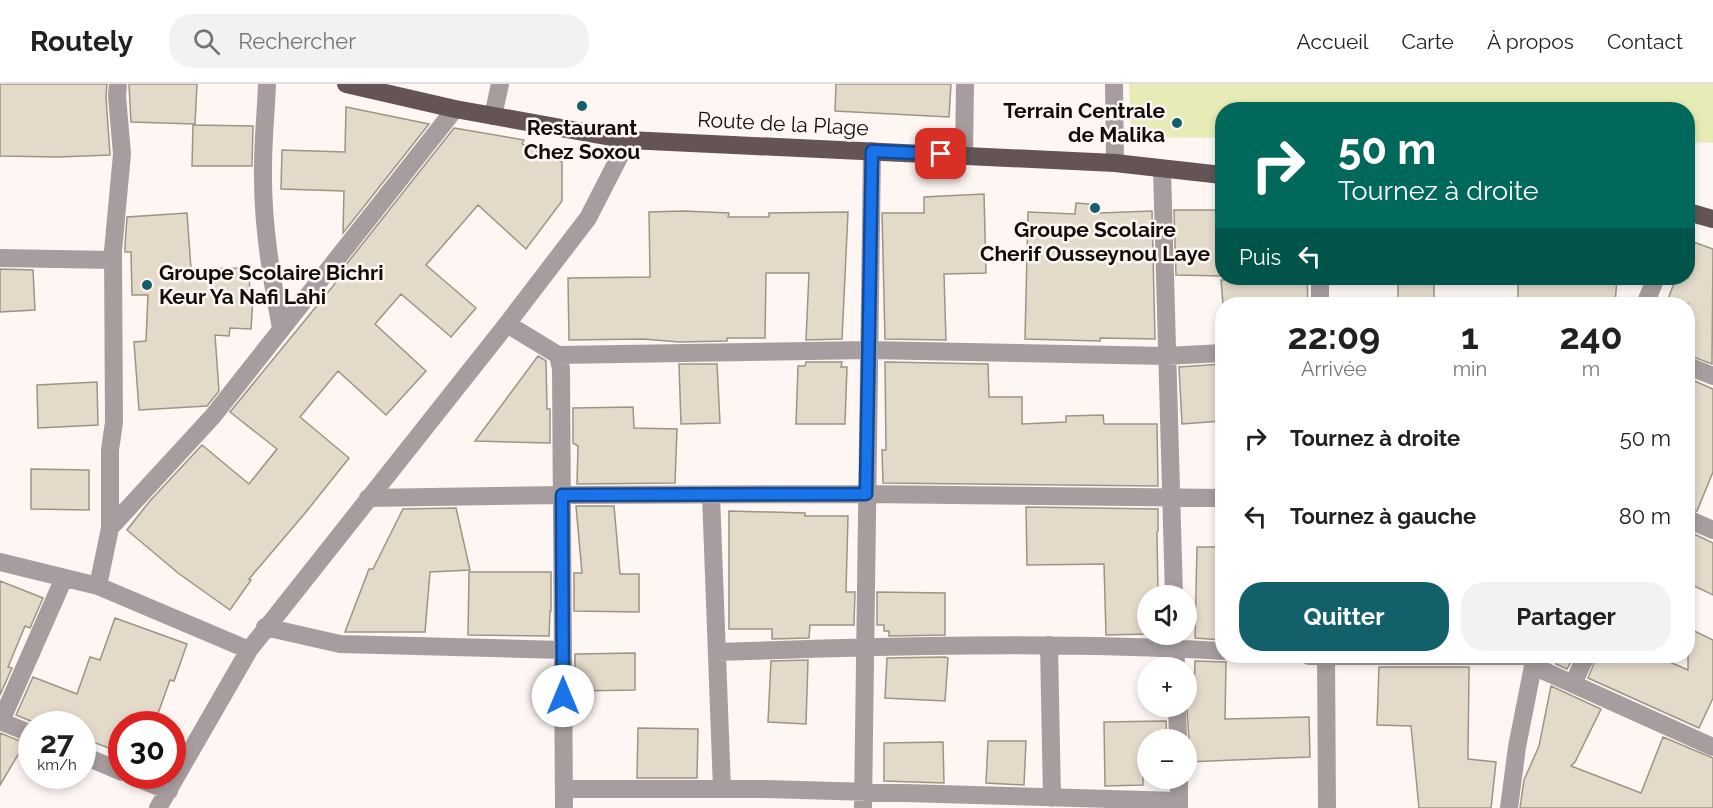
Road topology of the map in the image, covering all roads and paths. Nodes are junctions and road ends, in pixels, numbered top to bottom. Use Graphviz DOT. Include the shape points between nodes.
graph roads {
  1 [pos="118,84"];
  2 [pos="267,84"];
  3 [pos="346,84"];
  4 [pos="500,84"];
  5 [pos="965,84"];
  6 [pos="1114,84"];
  7 [pos="455,109"];
  8 [pos="493,116"];
  9 [pos="628,140"];
  10 [pos="872,151"];
  11 [pos="964,155"];
  12 [pos="1115,163"];
  13 [pos="1162,169"];
  14 [pos="1215,174"];
  15 [pos="1695,214"];
  16 [pos="1713,219"];
  17 [pos="0,258"];
  18 [pos="113,260"];
  19 [pos="507,324"];
  20 [pos="281,328"];
  21 [pos="868,350"];
  22 [pos="1215,353"];
  23 [pos="558,356"];
  24 [pos="1167,356"];
  25 [pos="1695,369"];
  26 [pos="1713,376"];
  27 [pos="866,494"];
  28 [pos="562,495"];
  29 [pos="711,495"];
  30 [pos="1171,496"];
  31 [pos="368,498"];
  32 [pos="1215,498"];
  33 [pos="1695,522"];
  34 [pos="110,528"];
  35 [pos="1713,530"];
  36 [pos="0,562"];
  37 [pos="64,578"];
  38 [pos="1174,585"];
  39 [pos="98,586"];
  40 [pos="265,627"];
  41 [pos="1137,642"];
  42 [pos="1050,645"];
  43 [pos="1194,645"];
  44 [pos="864,647"];
  45 [pos="249,650"];
  46 [pos="563,650"];
  47 [pos="1215,650"];
  48 [pos="717,652"];
  49 [pos="1317,663"];
  50 [pos="1533,663"];
  51 [pos="1540,663"];
  52 [pos="1583,663"];
  53 [pos="1573,684"];
  54 [pos="1,721"];
  55 [pos="18,728"];
  56 [pos="1711,741"];
  57 [pos="164,789"];
  58 [pos="564,789"];
  59 [pos="722,789"];
  60 [pos="1179,789"];
  61 [pos="169,791"];
  62 [pos="1052,798"];
  63 [pos="863,800"];
  64 [pos="1024,802"];
  65 [pos="1179,805"];
  66 [pos="158,808"];
  67 [pos="564,808"];
  68 [pos="1327,808"];
  69 [pos="1509,808"];
  1 -- 18 [label="street" via="122,154"];
  2 -- 20 [label="street" via="264,202 268,262"];
  3 -- 7 [label="main road, Route de la Plage"];
  4 -- 8 [label="street"];
  5 -- 11 [label="street"];
  6 -- 12 [label="street"];
  7 -- 8 [label="main road, Route de la Plage"];
  7 -- 20 [label="street"];
  8 -- 9 [label="main road, Route de la Plage"];
  9 -- 10 [label="main road, Route de la Plage"];
  9 -- 19 [label="street" via="588,218"];
  10 -- 11 [label="main road, Route de la Plage"];
  10 -- 21 [label="street"];
  11 -- 12 [label="main road, Route de la Plage"];
  12 -- 13 [label="main road, Route de la Plage"];
  13 -- 14 [label="main road, Route de la Plage"];
  13 -- 24 [label="street"];
  15 -- 16 [label="main road"];
  17 -- 18 [label="street"];
  18 -- 34 [label="street"];
  19 -- 23 [label="street"];
  19 -- 31 [label="street"];
  20 -- 34 [label="street" via="213,416"];
  21 -- 23 [label="street"];
  21 -- 24 [label="street"];
  21 -- 27 [label="street"];
  22 -- 24 [label="street"];
  23 -- 28 [label="street"];
  24 -- 30 [label="street"];
  25 -- 26 [label="street"];
  27 -- 29 [label="street"];
  27 -- 30 [label="street"];
  27 -- 44 [label="street"];
  28 -- 29 [label="street"];
  28 -- 31 [label="street"];
  28 -- 46 [label="street"];
  29 -- 48 [label="street"];
  30 -- 32 [label="street"];
  30 -- 38 [label="street"];
  31 -- 40 [label="street"];
  33 -- 35 [label="street"];
  34 -- 39 [label="street"];
  36 -- 37 [label="street"];
  37 -- 39 [label="street"];
  37 -- 54 [label="street"];
  39 -- 45 [label="street"];
  40 -- 45 [label="street"];
  40 -- 46 [label="street" via="340,644"];
  41 -- 42 [label="street"];
  42 -- 44 [label="street"];
  42 -- 62 [label="street"];
  43 -- 47 [label="street"];
  44 -- 48 [label="street"];
  44 -- 63 [label="street"];
  45 -- 61 [label="street"];
  46 -- 58 [label="street"];
  48 -- 59 [label="street"];
  49 -- 68 [label="street"];
  50 -- 69 [label="street"];
  51 -- 53 [label="street"];
  52 -- 53 [label="street"];
  53 -- 56 [label="street"];
  54 -- 55 [label="street"];
  57 -- 61 [label="street"];
  58 -- 59 [label="street"];
  58 -- 67 [label="street"];
  59 -- 63 [label="street"];
  60 -- 65 [label="street"];
  61 -- 66 [label="street"];
  62 -- 64 [label="street"];
  62 -- 65 [label="street"];
  63 -- 64 [label="street"];
}
